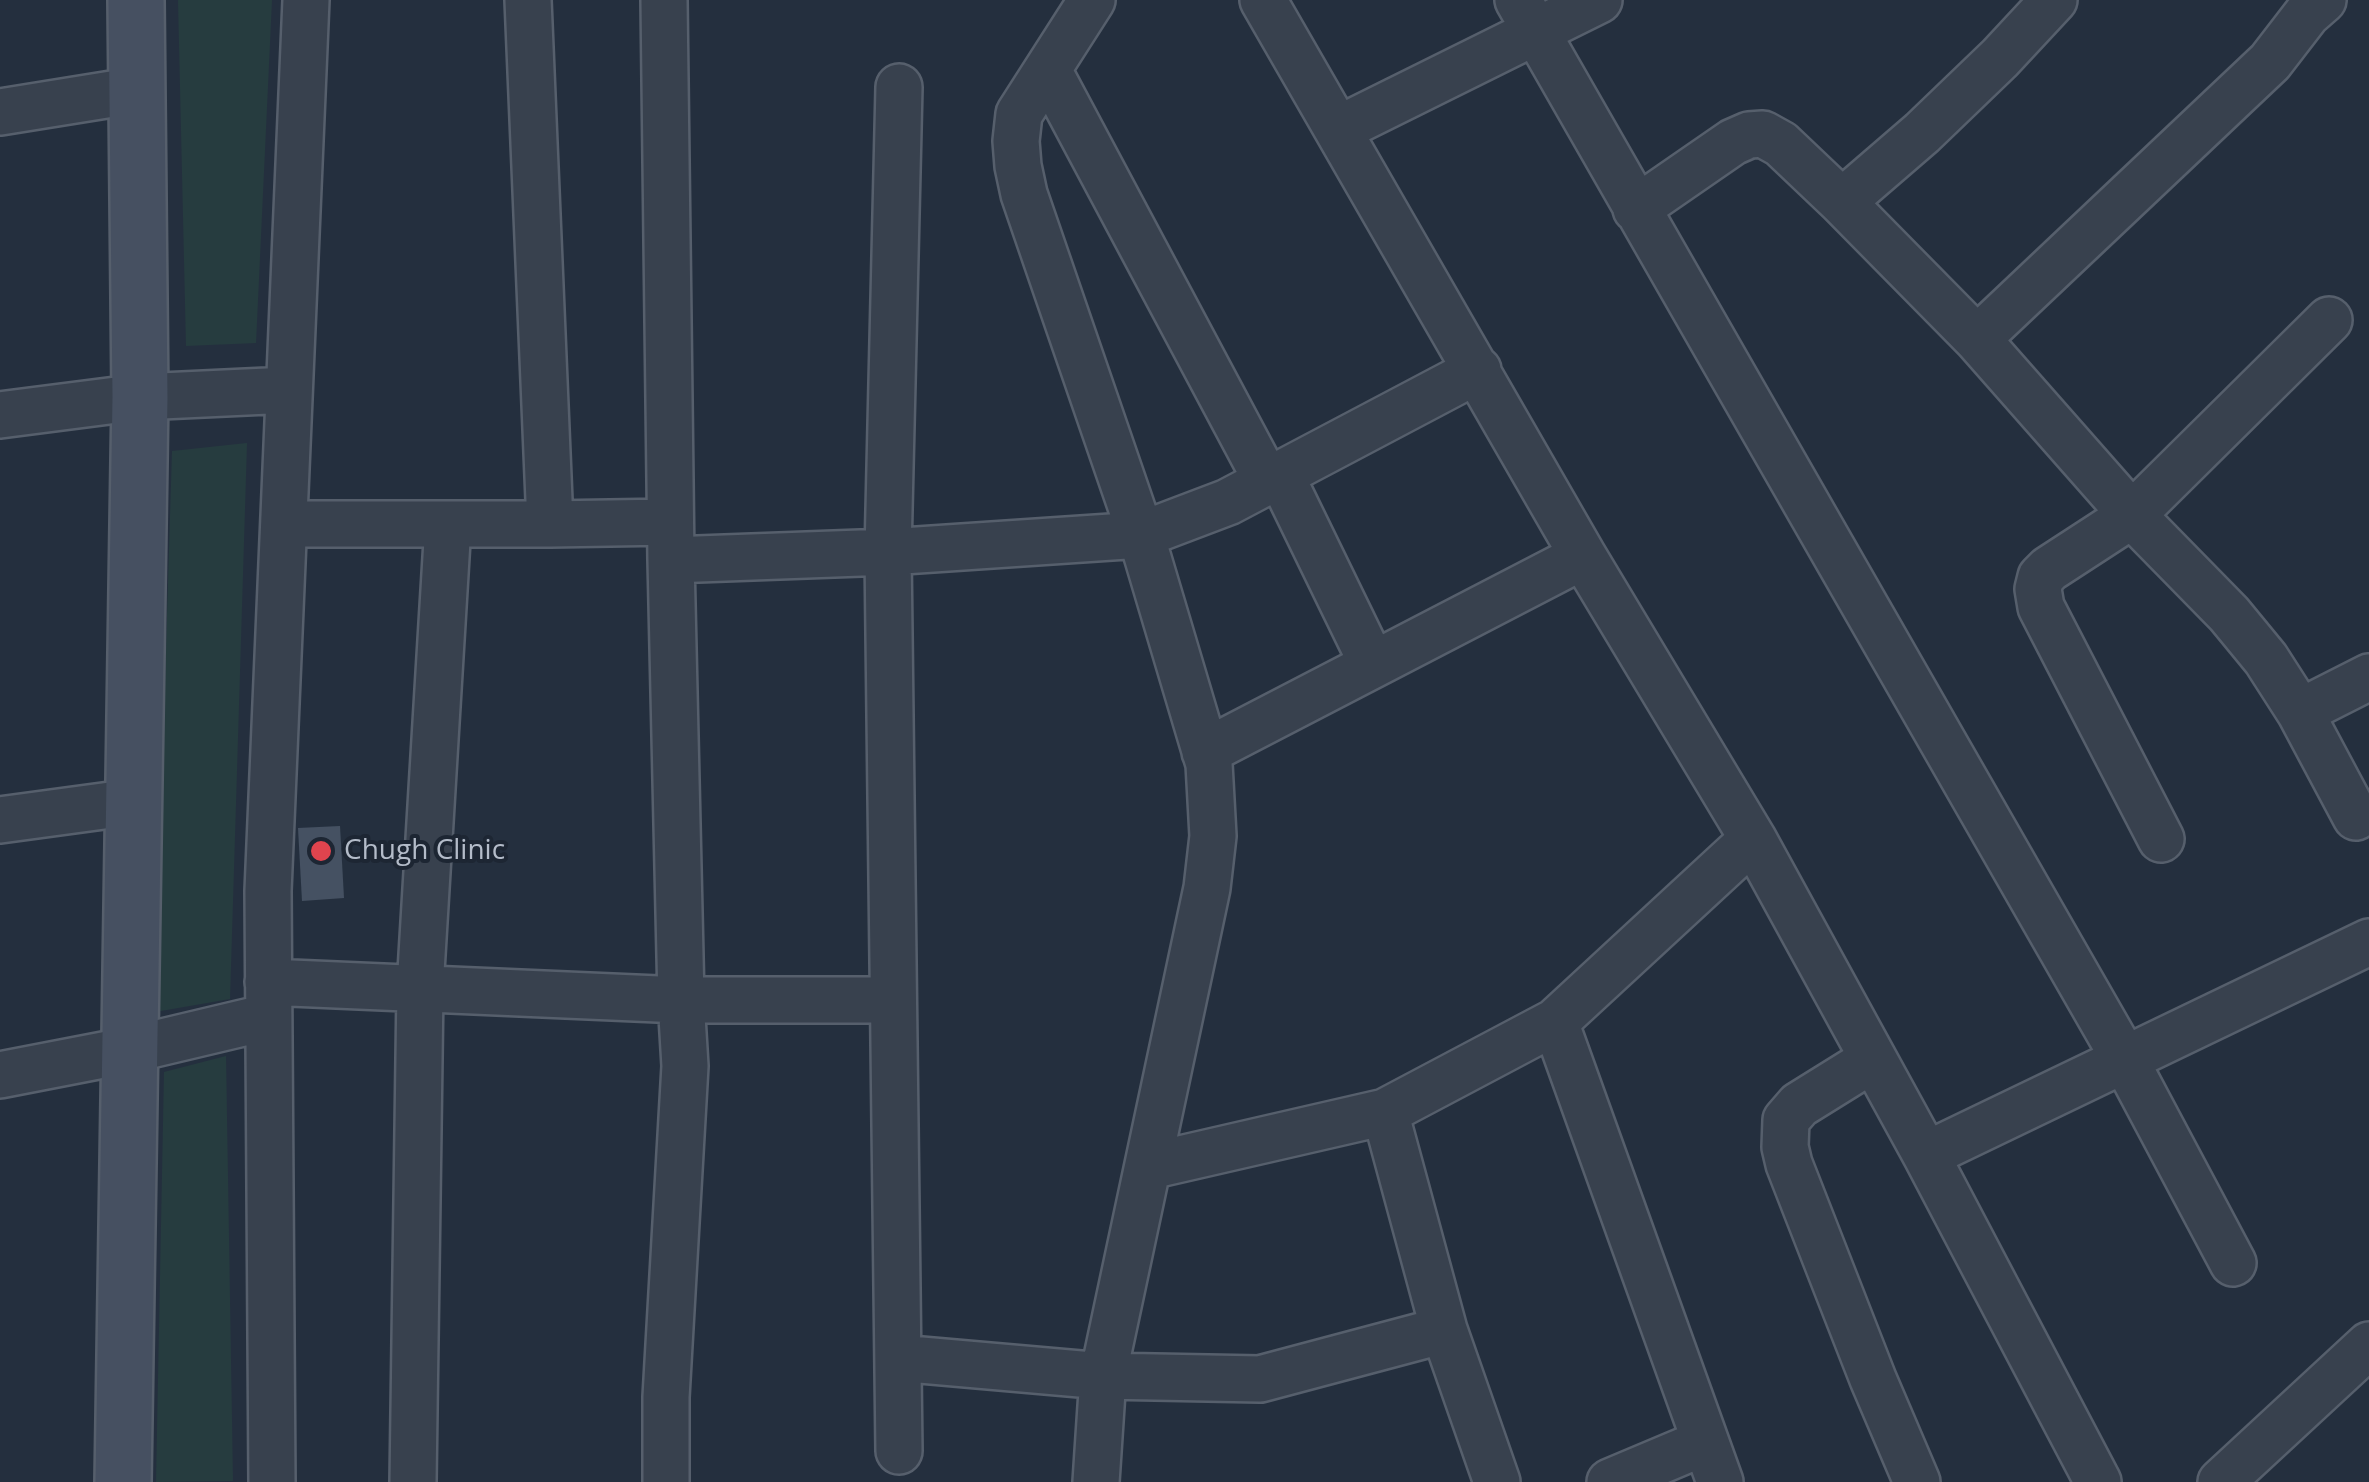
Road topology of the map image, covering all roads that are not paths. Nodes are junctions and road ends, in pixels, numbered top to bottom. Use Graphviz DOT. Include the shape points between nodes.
graph roads {
  1 [pos="136,0"];
  2 [pos="306,0"];
  3 [pos="528,0"];
  4 [pos="664,0"];
  5 [pos="1092,0"];
  6 [pos="1263,0"];
  7 [pos="1600,0"];
  8 [pos="2054,0"];
  9 [pos="2323,0"];
  10 [pos="1527,17"];
  11 [pos="1048,70"];
  12 [pos="899,87"];
  13 [pos="137,90"];
  14 [pos="0,112"];
  15 [pos="1338,129"];
  16 [pos="1842,202"];
  17 [pos="1636,209"];
  18 [pos="2329,320"];
  19 [pos="1977,339"];
  20 [pos="1478,370"];
  21 [pos="289,390"];
  22 [pos="140,397"];
  23 [pos="0,416"];
  24 [pos="1273,478"];
  25 [pos="2132,515"];
  26 [pos="284,524"];
  27 [pos="448,524"];
  28 [pos="550,524"];
  29 [pos="1141,535"];
  30 [pos="671,541"];
  31 [pos="888,552"];
  32 [pos="1583,556"];
  33 [pos="1374,665"];
  34 [pos="2369,677"];
  35 [pos="2300,712"];
  36 [pos="1205,752"];
  37 [pos="133,802"];
  38 [pos="2356,817"];
  39 [pos="0,820"];
  40 [pos="1753,839"];
  41 [pos="2162,839"];
  42 [pos="2369,942"];
  43 [pos="420,988"];
  44 [pos="268,999"];
  45 [pos="681,1000"];
  46 [pos="893,1000"];
  47 [pos="1554,1022"];
  48 [pos="129,1050"];
  49 [pos="2124,1058"];
  50 [pos="1873,1059"];
  51 [pos="0,1074"];
  52 [pos="1385,1112"];
  53 [pos="1926,1155"];
  54 [pos="1150,1166"];
  55 [pos="2233,1263"];
  56 [pos="1444,1330"];
  57 [pos="2369,1346"];
  58 [pos="898,1358"];
  59 [pos="1103,1376"];
  60 [pos="899,1450"];
  61 [pos="1713,1462"];
  62 [pos="122,1482"];
  63 [pos="272,1482"];
  64 [pos="413,1482"];
  65 [pos="666,1482"];
  66 [pos="1096,1482"];
  67 [pos="1497,1482"];
  68 [pos="1610,1482"];
  69 [pos="1917,1482"];
  70 [pos="2098,1482"];
  71 [pos="2221,1482"];
  1 -- 13 [label="street"];
  2 -- 21 [label="street"];
  3 -- 28 [label="street"];
  4 -- 30 [label="street"];
  5 -- 11 [label="street"];
  6 -- 15 [label="street"];
  7 -- 10 [label="street"];
  8 -- 16 [label="street" via="1922,133"];
  9 -- 19 [label="street" via="2270,62"];
  10 -- 15 [label="street"];
  10 -- 17 [label="street"];
  11 -- 24 [label="street"];
  11 -- 29 [label="street" via="1019,114 1018,166"];
  12 -- 31 [label="street"];
  13 -- 14 [label="street"];
  13 -- 22 [label="street"];
  15 -- 20 [label="street"];
  16 -- 17 [label="street" via="1763,134 1734,142"];
  16 -- 19 [label="street"];
  17 -- 49 [label="street"];
  18 -- 25 [label="street"];
  19 -- 25 [label="street"];
  20 -- 24 [label="street"];
  20 -- 32 [label="street"];
  21 -- 22 [label="street"];
  21 -- 26 [label="street"];
  22 -- 23 [label="street"];
  22 -- 37 [label="street"];
  24 -- 29 [label="street"];
  24 -- 33 [label="street"];
  25 -- 35 [label="street" via="2229,614"];
  25 -- 41 [label="street" via="2049,569 2038,588 2041,607"];
  26 -- 27 [label="street"];
  26 -- 44 [label="street"];
  27 -- 28 [label="street"];
  27 -- 43 [label="street"];
  28 -- 30 [label="street"];
  29 -- 31 [label="street"];
  29 -- 36 [label="street"];
  30 -- 31 [label="street"];
  30 -- 45 [label="street"];
  31 -- 46 [label="street"];
  32 -- 33 [label="street"];
  32 -- 40 [label="street"];
  33 -- 36 [label="street"];
  34 -- 35 [label="street"];
  35 -- 38 [label="street"];
  36 -- 54 [label="street" via="1213,800 1207,888"];
  37 -- 39 [label="street"];
  37 -- 48 [label="street"];
  40 -- 47 [label="street"];
  40 -- 50 [label="street"];
  42 -- 49 [label="street"];
  43 -- 44 [label="street"];
  43 -- 45 [label="street"];
  43 -- 64 [label="street"];
  44 -- 48 [label="street"];
  44 -- 63 [label="street"];
  45 -- 46 [label="street"];
  45 -- 65 [label="street" via="685,1066"];
  46 -- 58 [label="street"];
  47 -- 52 [label="street"];
  47 -- 61 [label="street"];
  48 -- 51 [label="street"];
  48 -- 62 [label="street"];
  49 -- 53 [label="street"];
  49 -- 55 [label="street"];
  50 -- 53 [label="street"];
  50 -- 69 [label="street" via="1798,1105 1786,1120 1785,1147"];
  52 -- 54 [label="street"];
  52 -- 56 [label="street"];
  53 -- 70 [label="street"];
  54 -- 59 [label="street"];
  56 -- 59 [label="street" via="1260,1379"];
  56 -- 67 [label="street"];
  57 -- 71 [label="street"];
  58 -- 59 [label="street"];
  58 -- 60 [label="street"];
  59 -- 66 [label="street"];
  61 -- 68 [label="street"];
}
